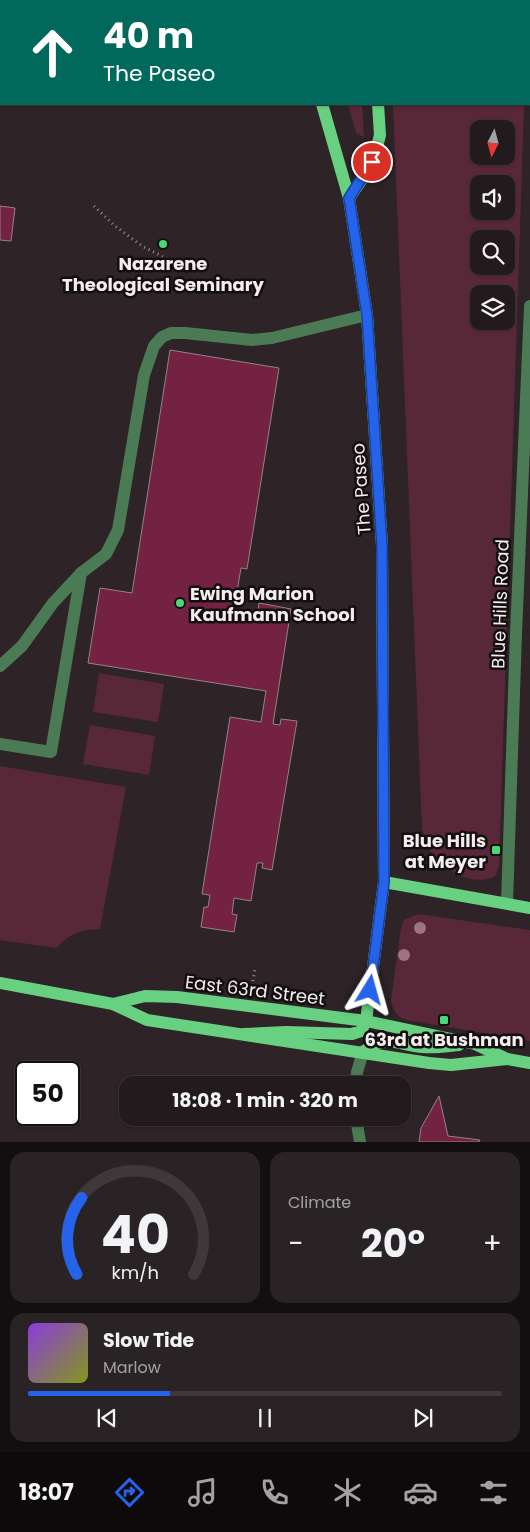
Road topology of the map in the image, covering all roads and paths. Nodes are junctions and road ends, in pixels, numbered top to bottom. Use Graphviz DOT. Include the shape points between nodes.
graph roads {
  1 [pos="322,105"];
  2 [pos="378,105"];
  3 [pos="349,198"];
  4 [pos="94,206"];
  5 [pos="177,264"];
  6 [pos="530,306"];
  7 [pos="367,315"];
  8 [pos="82,573"];
  9 [pos="0,666"];
  10 [pos="0,744"];
  11 [pos="384,882"];
  12 [pos="507,903"];
  13 [pos="530,908"];
  14 [pos="255,969"];
  15 [pos="0,983"];
  16 [pos="252,986"];
  17 [pos="113,1004"];
  18 [pos="366,1021"];
  19 [pos="244,1034"];
  20 [pos="475,1044"];
  21 [pos="363,1052"];
  22 [pos="507,1059"];
  23 [pos="530,1063"];
  24 [pos="357,1076"];
  25 [pos="357,1126"];
  26 [pos="360,1142"];
  1 -- 3 [label="main road, The Paseo"];
  2 -- 3 [label="main road" via="380,135 372,162"];
  3 -- 7 [label="main road, The Paseo"];
  4 -- 5 [label="path" via="142,246"];
  6 -- 12 [label="street, Blue Hills Road"];
  7 -- 8 [label="street" via="272,338 252,340 185,333 162,337 154,346 144,375 118,530 106,554"];
  7 -- 11 [label="main road, The Paseo" via="382,546"];
  8 -- 9 [label="street" via="53,603 22,646"];
  8 -- 10 [label="street" via="52,752"];
  11 -- 12 [label="main road"];
  11 -- 18 [label="main road, The Paseo"];
  12 -- 13 [label="main road"];
  14 -- 16 [label="path"];
  15 -- 17 [label="main road, East 63rd Street"];
  17 -- 18 [label="main road, East 63rd Street" via="145,996 177,997"];
  17 -- 19 [label="main road, East 63rd Street" via="147,1020"];
  18 -- 19 [label="main road" via="361,1031 352,1034"];
  18 -- 20 [label="main road, East 63rd Street"];
  19 -- 21 [label="main road, East 63rd Street"];
  20 -- 21 [label="main road" via="423,1047 391,1041 375,1043"];
  20 -- 22 [label="main road, East 63rd Street"];
  21 -- 22 [label="main road, East 63rd Street" via="451,1065"];
  21 -- 24 [label="street"];
  22 -- 23 [label="main road, East 63rd Street"];
  25 -- 26 [label="street"];
}
